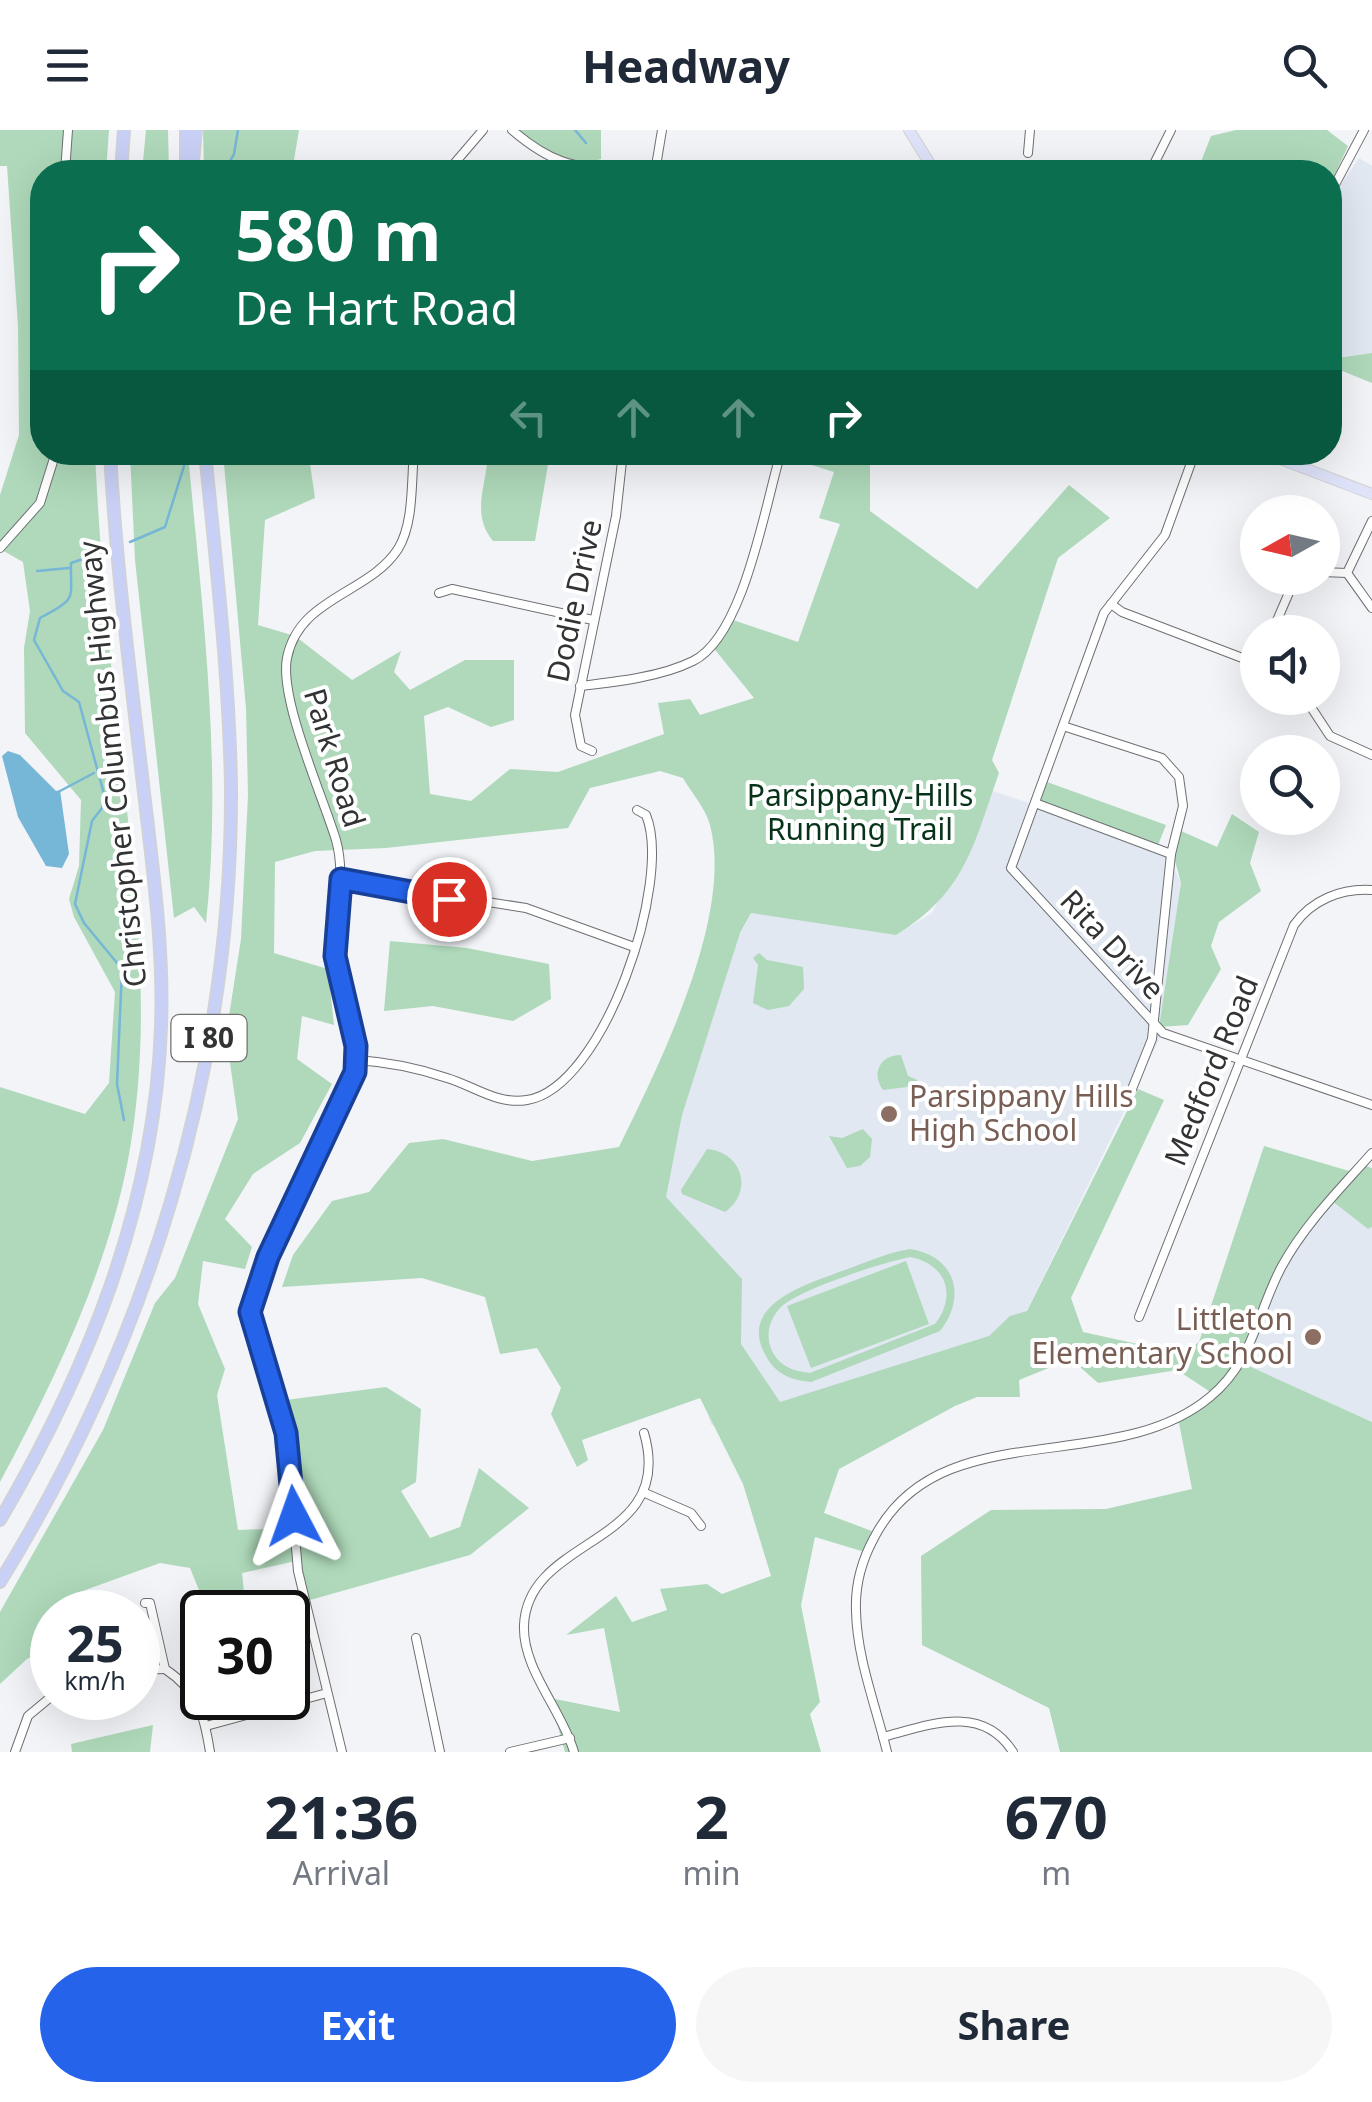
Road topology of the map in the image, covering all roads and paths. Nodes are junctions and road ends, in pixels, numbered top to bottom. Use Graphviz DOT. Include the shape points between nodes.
graph roads {
  1 [pos="68,130"];
  2 [pos="121,130"];
  3 [pos="186,130"];
  4 [pos="196,130"];
  5 [pos="483,130"];
  6 [pos="512,130"];
  7 [pos="662,130"];
  8 [pos="909,130"];
  9 [pos="1030,130"];
  10 [pos="1171,130"];
  11 [pos="1364,130"];
  12 [pos="1028,153"];
  13 [pos="66,160"];
  14 [pos="120,160"];
  15 [pos="188,160"];
  16 [pos="191,160"];
  17 [pos="457,160"];
  18 [pos="552,160"];
  19 [pos="657,160"];
  20 [pos="926,160"];
  21 [pos="1156,160"];
  22 [pos="1342,171"];
  23 [pos="52,465"];
  24 [pos="111,465"];
  25 [pos="206,465"];
  26 [pos="413,465"];
  27 [pos="622,465"];
  28 [pos="777,465"];
  29 [pos="1190,465"];
  30 [pos="1296,465"];
  31 [pos="1372,494"];
  32 [pos="1372,521"];
  33 [pos="0,548"];
  34 [pos="1340,573"];
  35 [pos="1347,573"];
  36 [pos="439,593"];
  37 [pos="1111,604"];
  38 [pos="1372,608"];
  39 [pos="593,620"];
  40 [pos="1240,657"];
  41 [pos="580,686"];
  42 [pos="1316,715"];
  43 [pos="1064,726"];
  44 [pos="592,750"];
  45 [pos="1372,756"];
  46 [pos="1035,803"];
  47 [pos="637,810"];
  48 [pos="1171,854"];
  49 [pos="341,879"];
  50 [pos="1372,890"];
  51 [pos="634,947"];
  52 [pos="1154,1023"];
  53 [pos="356,1060"];
  54 [pos="1240,1060"];
  55 [pos="1132,1088"];
  56 [pos="1372,1105"];
  57 [pos="1372,1154"];
  58 [pos="1139,1317"];
  59 [pos="644,1433"];
  60 [pos="645,1494"];
  61 [pos="0,1520"];
  62 [pos="701,1526"];
  63 [pos="0,1582"];
  64 [pos="416,1638"];
  65 [pos="160,1650"];
  66 [pos="160,1669"];
  67 [pos="164,1669"];
  68 [pos="327,1693"];
  69 [pos="30,1714"];
  70 [pos="206,1726"];
  71 [pos="883,1737"];
  72 [pos="570,1738"];
  73 [pos="14,1752"];
  74 [pos="210,1752"];
  75 [pos="342,1752"];
  76 [pos="440,1752"];
  77 [pos="510,1752"];
  78 [pos="574,1752"];
  79 [pos="887,1752"];
  80 [pos="1013,1752"];
  1 -- 13 [label="street"];
  2 -- 14 [label="highway"];
  3 -- 15 [label="highway"];
  4 -- 16 [label="highway"];
  5 -- 17 [label="street"];
  6 -- 18 [label="street"];
  7 -- 19 [label="street"];
  8 -- 20 [label="main road"];
  9 -- 12 [label="street"];
  10 -- 21 [label="street"];
  11 -- 22 [label="street"];
  23 -- 33 [label="street" via="40,503"];
  24 -- 61 [label="highway, Christopher Columbus Highway / I 80" via="160,940 157,1084 138,1196 108,1295 59,1410"];
  25 -- 63 [label="highway, I 80" via="230,787 224,926 209,1037 147,1279 89,1419"];
  26 -- 49 [label="street, Park Road" via="400,545 316,610 287,657 292,702 337,844"];
  27 -- 39 [label="street, Dodie Drive"];
  28 -- 41 [label="street" via="736,605 714,645 692,662"];
  29 -- 37 [label="street" via="1165,535"];
  30 -- 31 [label="main road"];
  32 -- 35 [label="street"];
  34 -- 35 [label="street"];
  35 -- 38 [label="street"];
  36 -- 39 [label="street" via="452,589"];
  37 -- 40 [label="street"];
  37 -- 43 [label="street"];
  39 -- 41 [label="street, Dodie Drive"];
  41 -- 44 [label="street, Dodie Drive" via="576,728 581,746"];
  42 -- 45 [label="street" via="1330,736"];
  43 -- 46 [label="street"];
  43 -- 48 [label="street" via="1172,766 1184,790"];
  46 -- 48 [label="street"];
  46 -- 52 [label="street, Rita Drive" via="1011,868"];
  47 -- 51 [label="street" via="646,815 655,854"];
  48 -- 52 [label="street"];
  49 -- 51 [label="street" via="526,908"];
  49 -- 53 [label="street, Park Road" via="335,956"];
  50 -- 54 [label="street, Medford Road" via="1339,892 1298,919"];
  51 -- 53 [label="street" via="582,1063 538,1098 505,1101 448,1078"];
  52 -- 54 [label="street" via="1163,1033"];
  52 -- 55 [label="street, Rita Drive"];
  53 -- 68 [label="street, Park Road" via="351,1086 262,1271 250,1312 286,1433 298,1571"];
  54 -- 56 [label="street"];
  54 -- 58 [label="street, Medford Road"];
  57 -- 71 [label="street" via="1309,1225 1282,1267 1247,1354 1203,1403 1134,1436 960,1464 898,1504 870,1545 856,1597"];
  59 -- 60 [label="street" via="651,1460"];
  60 -- 62 [label="street" via="691,1514"];
  60 -- 72 [label="street" via="545,1579 527,1606 527,1650"];
  64 -- 76 [label="street"];
  65 -- 67 [label="street"];
  66 -- 67 [label="street"];
  67 -- 70 [label="street" via="194,1692"];
  68 -- 70 [label="street"];
  68 -- 75 [label="street, Park Road"];
  69 -- 73 [label="street"];
  70 -- 74 [label="street"];
  71 -- 79 [label="street"];
  71 -- 80 [label="street" via="962,1720 998,1733"];
  72 -- 77 [label="street"];
  72 -- 78 [label="street"];
}
